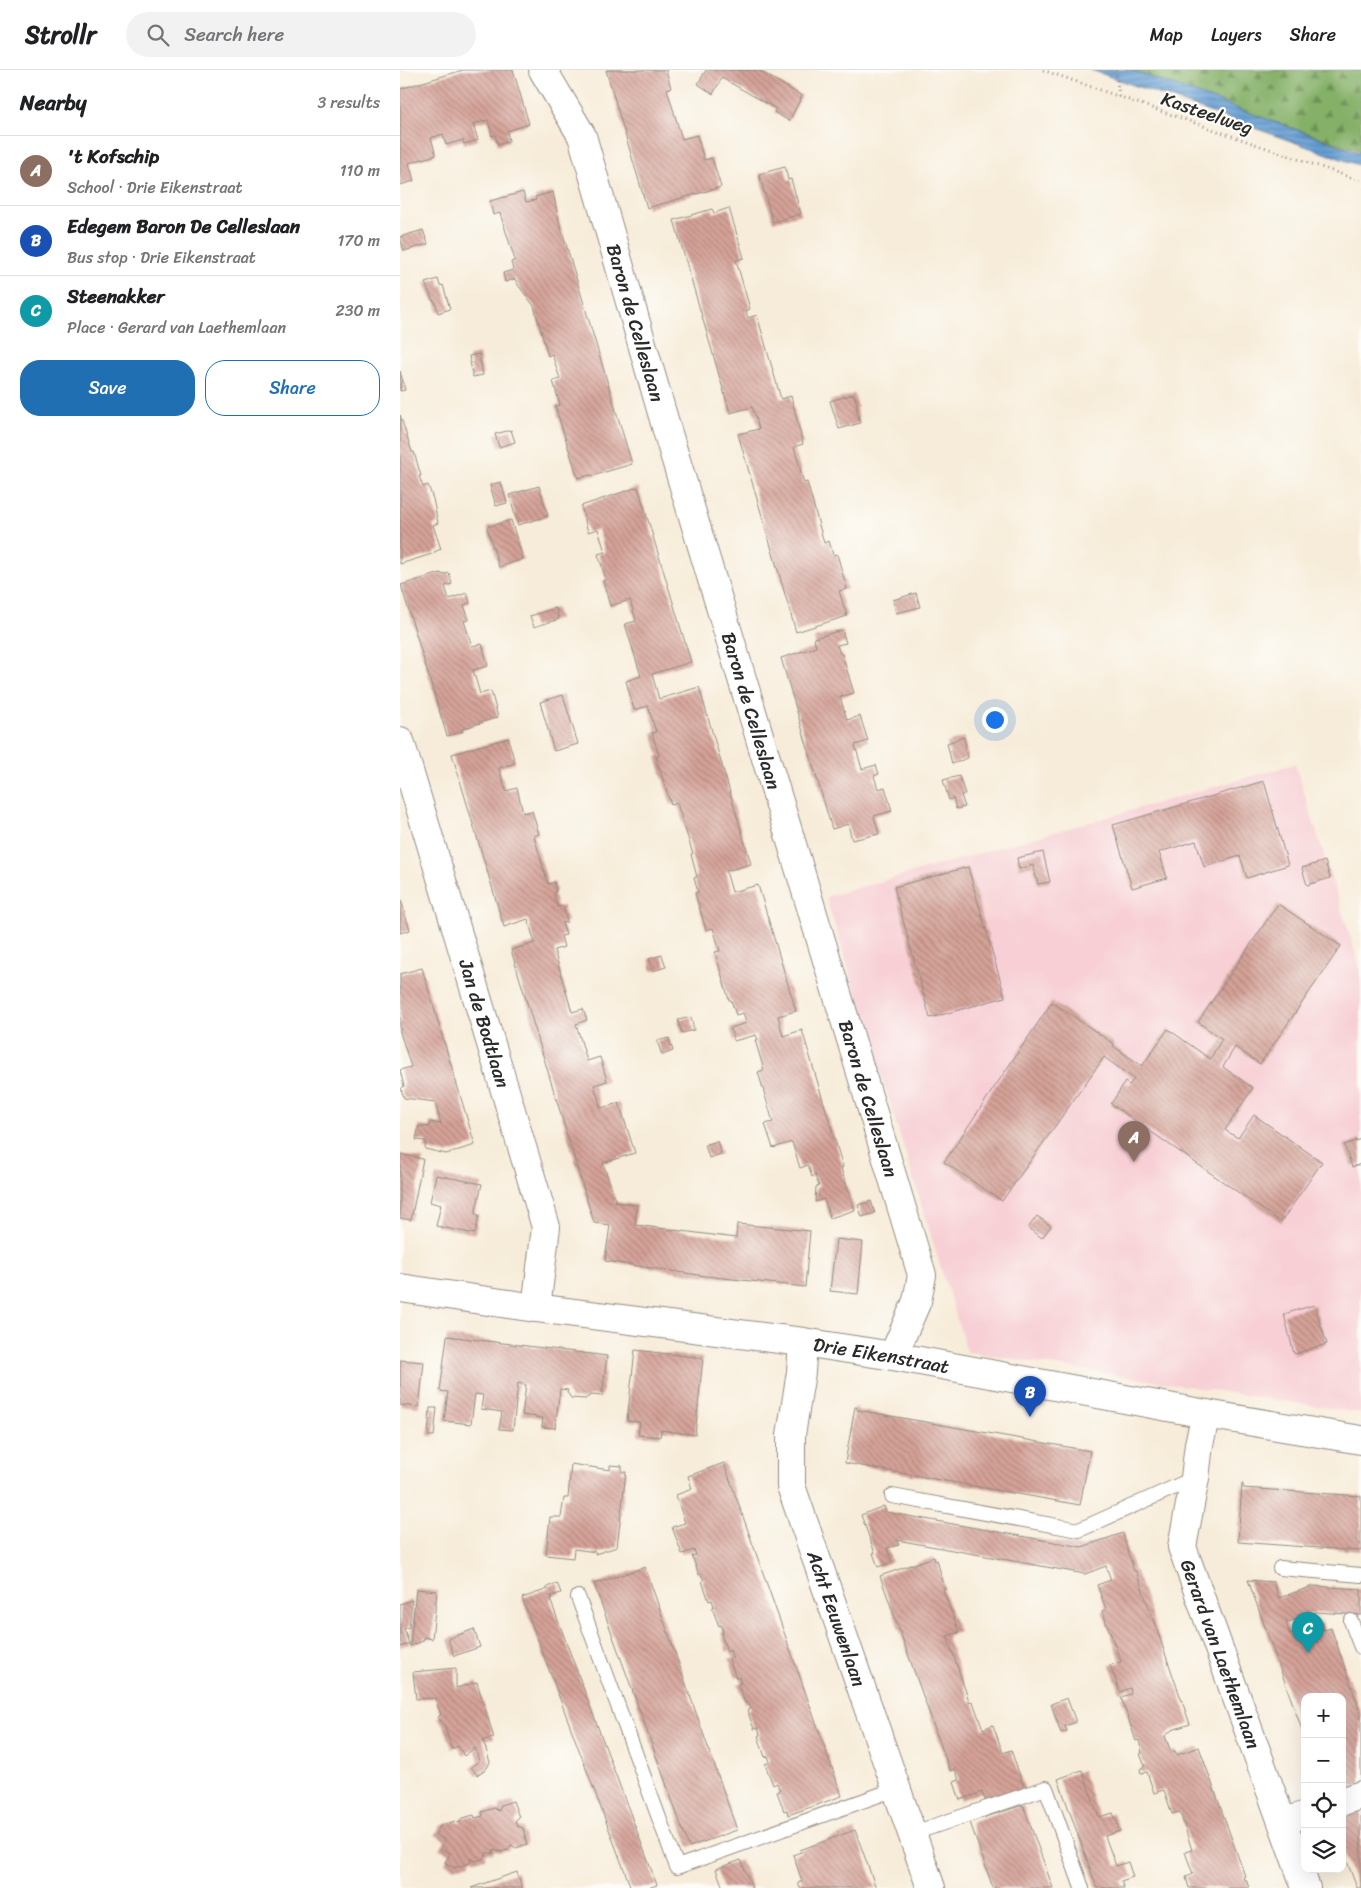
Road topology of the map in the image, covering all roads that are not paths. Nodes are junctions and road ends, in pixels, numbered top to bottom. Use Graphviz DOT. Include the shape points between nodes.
graph roads {
  1 [pos="543,70"];
  2 [pos="400,742"];
  3 [pos="400,1288"];
  4 [pos="536,1308"];
  5 [pos="803,1342"];
  6 [pos="893,1356"];
  7 [pos="1206,1414"];
  8 [pos="1361,1440"];
  9 [pos="1195,1478"];
  10 [pos="892,1496"];
  11 [pos="1280,1568"];
  12 [pos="1361,1575"];
  13 [pos="578,1598"];
  14 [pos="1351,1621"];
  15 [pos="1361,1647"];
  16 [pos="1361,1788"];
  17 [pos="896,1789"];
  18 [pos="1346,1793"];
  19 [pos="1361,1802"];
  20 [pos="1346,1807"];
  21 [pos="1294,1818"];
  22 [pos="911,1834"];
  23 [pos="931,1888"];
  24 [pos="1082,1888"];
  25 [pos="1306,1888"];
  1 -- 6 [label="street, Baron de Celleslaan" via="582,136 922,1275 917,1302"];
  2 -- 4 [label="street, Jan de Bodtlaan" via="546,1227"];
  3 -- 4 [label="street, Drie Eikenstraat"];
  4 -- 5 [label="street, Drie Eikenstraat"];
  5 -- 6 [label="street, Drie Eikenstraat"];
  5 -- 17 [label="street, Acht Eeuwenlaan" via="791,1436 791,1486"];
  6 -- 7 [label="street, Drie Eikenstraat"];
  7 -- 8 [label="street, Drie Eikenstraat"];
  7 -- 9 [label="street, Gerard van Laethemlaan"];
  9 -- 10 [label="lane" via="1079,1530"];
  9 -- 21 [label="street, Gerard van Laethemlaan" via="1182,1547"];
  11 -- 12 [label="lane"];
  13 -- 17 [label="lane" via="677,1867"];
  14 -- 15 [label="lane"];
  16 -- 18 [label="lane"];
  17 -- 22 [label="street, Acht Eeuwenlaan"];
  19 -- 20 [label="lane"];
  21 -- 25 [label="street, Gerard van Laethemlaan"];
  22 -- 23 [label="street, Acht Eeuwenlaan"];
  22 -- 24 [label="lane" via="1046,1788"];
}
